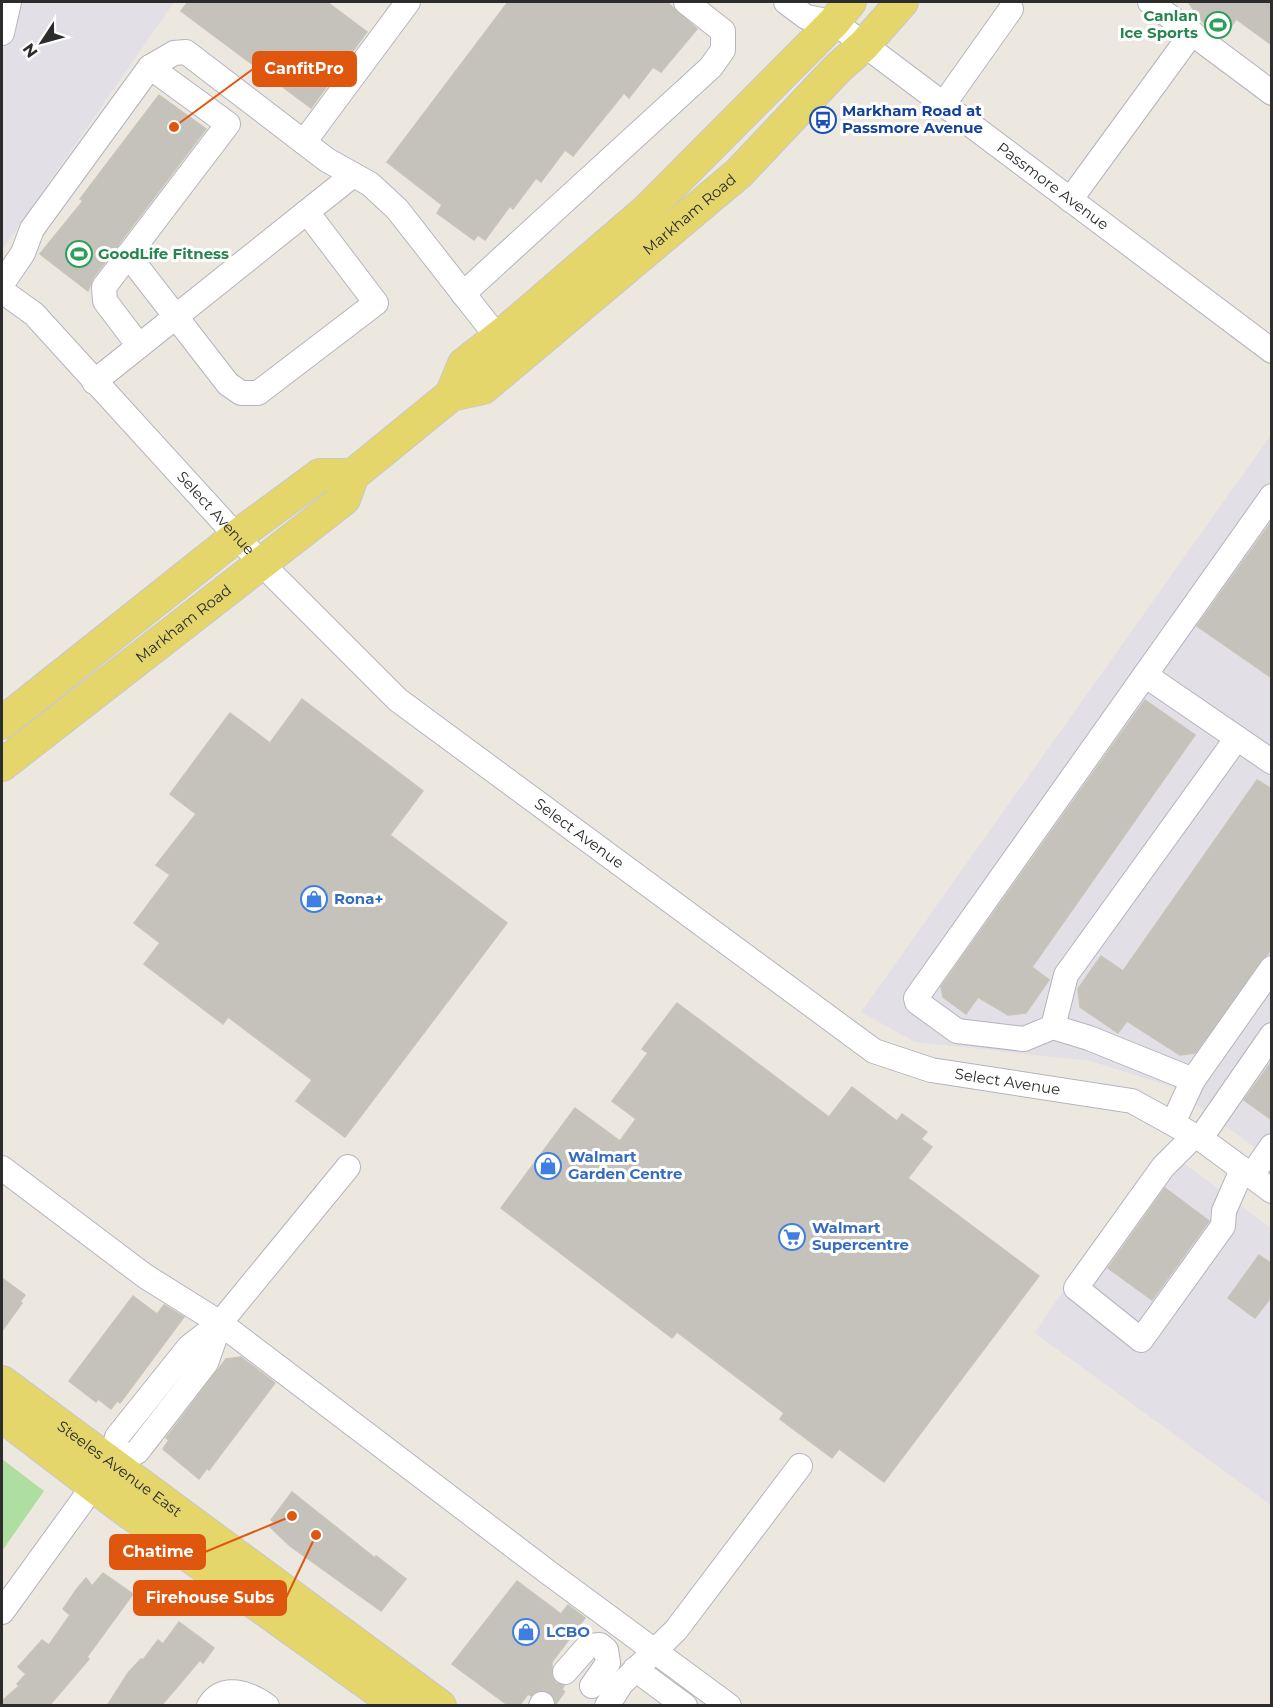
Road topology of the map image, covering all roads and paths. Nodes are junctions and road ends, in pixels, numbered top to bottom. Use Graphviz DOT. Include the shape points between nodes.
graph roads {
  1 [pos="9,2"];
  2 [pos="408,2"];
  3 [pos="686,2"];
  4 [pos="786,2"];
  5 [pos="902,2"];
  6 [pos="1150,2"];
  7 [pos="837,8"];
  8 [pos="1011,9"];
  9 [pos="2,33"];
  10 [pos="1191,33"];
  11 [pos="864,45"];
  12 [pos="150,67"];
  13 [pos="1272,93"];
  14 [pos="944,105"];
  15 [pos="304,142"];
  16 [pos="353,175"];
  17 [pos="1070,200"];
  18 [pos="307,212"];
  19 [pos="128,255"];
  20 [pos="2,284"];
  21 [pos="2,291"];
  22 [pos="463,294"];
  23 [pos="176,317"];
  24 [pos="498,338"];
  25 [pos="139,346"];
  26 [pos="1272,351"];
  27 [pos="94,382"];
  28 [pos="451,395"];
  29 [pos="353,475"];
  30 [pos="1272,496"];
  31 [pos="237,536"];
  32 [pos="261,563"];
  33 [pos="1145,675"];
  34 [pos="2,723"];
  35 [pos="1237,738"];
  36 [pos="1272,762"];
  37 [pos="2,765"];
  38 [pos="1272,969"];
  39 [pos="1053,1027"];
  40 [pos="1272,1035"];
  41 [pos="1193,1080"];
  42 [pos="1173,1124"];
  43 [pos="1197,1137"];
  44 [pos="1272,1146"];
  45 [pos="348,1167"];
  46 [pos="2,1168"];
  47 [pos="1246,1173"];
  48 [pos="1272,1191"];
  49 [pos="220,1323"];
  50 [pos="2,1382"];
  51 [pos="2,1416"];
  52 [pos="800,1466"];
  53 [pos="102,1474"];
  54 [pos="2,1612"];
  55 [pos="654,1649"];
  56 [pos="573,1665"];
  57 [pos="635,1669"];
  58 [pos="594,1696"];
  59 [pos="208,1706"];
  60 [pos="267,1706"];
  61 [pos="399,1706"];
  62 [pos="440,1706"];
  63 [pos="607,1706"];
  64 [pos="685,1706"];
  65 [pos="729,1706"];
  1 -- 9 [label="street"];
  2 -- 15 [label="street"];
  3 -- 22 [label="street" via="723,31 723,50 711,67"];
  4 -- 7 [label="street, Passmore Avenue" via="806,17"];
  5 -- 11 [label="main road, Markham Road"];
  6 -- 10 [label="street"];
  7 -- 11 [label="street, Passmore Avenue"];
  7 -- 24 [label="main road, Markham Road" via="645,211"];
  8 -- 14 [label="street"];
  10 -- 13 [label="street"];
  10 -- 17 [label="street"];
  11 -- 14 [label="street, Passmore Avenue"];
  11 -- 28 [label="main road, Markham Road" via="739,173 483,388"];
  12 -- 15 [label="street" via="174,53 186,52"];
  12 -- 19 [label="street" via="228,124"];
  12 -- 20 [label="street" via="32,229 23,253"];
  14 -- 17 [label="street, Passmore Avenue"];
  15 -- 16 [label="street"];
  16 -- 18 [label="street"];
  16 -- 22 [label="street" via="370,184 398,209"];
  17 -- 26 [label="street, Passmore Avenue"];
  18 -- 23 [label="street"];
  18 -- 23 [label="street" via="376,303 258,393 242,393 228,384"];
  19 -- 23 [label="street"];
  19 -- 25 [label="street" via="104,288 105,301"];
  21 -- 27 [label="street, Select Avenue" via="34,314"];
  22 -- 24 [label="street"];
  23 -- 25 [label="street"];
  24 -- 28 [label="main road, Markham Road" via="464,364"];
  25 -- 27 [label="street"];
  27 -- 31 [label="street, Select Avenue"];
  28 -- 29 [label="main road, Markham Road"];
  29 -- 31 [label="main road" via="320,475"];
  29 -- 32 [label="main road, Markham Road" via="344,499"];
  30 -- 33 [label="street"];
  31 -- 32 [label="street, Select Avenue"];
  31 -- 34 [label="main road"];
  32 -- 37 [label="main road, Markham Road"];
  32 -- 42 [label="street, Select Avenue" via="398,700 874,1051 931,1070 1132,1101"];
  33 -- 35 [label="street"];
  33 -- 39 [label="street" via="916,999 957,1031 1024,1039"];
  35 -- 36 [label="street"];
  35 -- 39 [label="street" via="1066,975"];
  38 -- 41 [label="street"];
  39 -- 41 [label="street"];
  40 -- 43 [label="street"];
  41 -- 42 [label="street"];
  42 -- 43 [label="street, Select Avenue"];
  43 -- 47 [label="street, Select Avenue"];
  43 -- 47 [label="street" via="1163,1167 1076,1288 1141,1340 1223,1226 1224,1211"];
  44 -- 47 [label="street"];
  45 -- 49 [label="street"];
  46 -- 49 [label="street" via="145,1276"];
  47 -- 48 [label="street, Select Avenue"];
  49 -- 53 [label="street" via="189,1347 117,1437"];
  49 -- 55 [label="street"];
  50 -- 53 [label="main road, Steeles Avenue East"];
  51 -- 53 [label="main road, Steeles Avenue East"];
  52 -- 55 [label="street" via="676,1630"];
  53 -- 54 [label="street"];
  53 -- 61 [label="main road, Steeles Avenue East"];
  53 -- 62 [label="main road, Steeles Avenue East"];
  55 -- 57 [label="street"];
  55 -- 65 [label="street"];
  56 -- 58 [label="street" via="588,1646 600,1645 606,1650 608,1663"];
  57 -- 63 [label="street"];
  57 -- 64 [label="street"];
  59 -- 60 [label="street" via="223,1693 238,1692 251,1694"];
}
